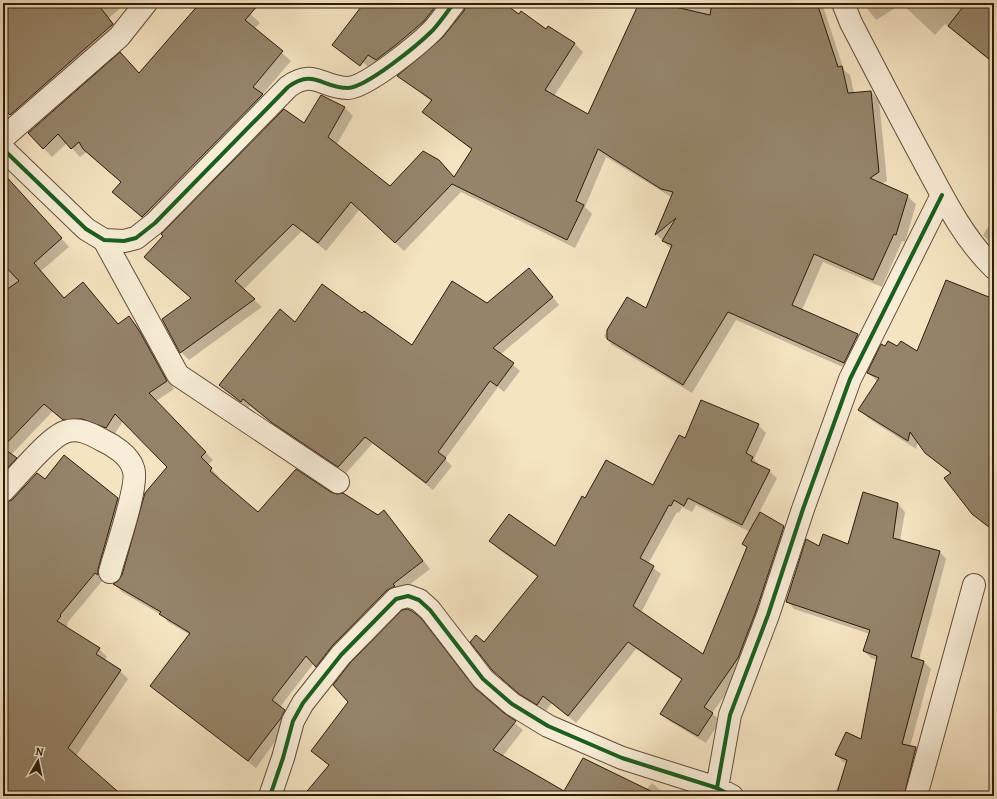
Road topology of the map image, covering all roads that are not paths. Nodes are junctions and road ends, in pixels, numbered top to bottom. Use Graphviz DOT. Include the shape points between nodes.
graph roads {
  1 [pos="146,3"];
  2 [pos="454,3"];
  3 [pos="843,3"];
  4 [pos="3,138"];
  5 [pos="3,149"];
  6 [pos="942,195"];
  7 [pos="104,240"];
  8 [pos="994,268"];
  9 [pos="338,482"];
  10 [pos="3,491"];
  11 [pos="110,572"];
  12 [pos="974,585"];
  13 [pos="724,792"];
  14 [pos="270,796"];
  15 [pos="916,796"];
  1 -- 4 [label="street" via="119,37"];
  2 -- 7 [label="street" via="433,30 362,84 348,88 311,78 298,80 282,93 155,223 136,238 124,241"];
  3 -- 6 [label="street" via="851,23"];
  5 -- 7 [label="street" via="86,229"];
  6 -- 8 [label="street" via="963,231 982,257"];
  6 -- 13 [label="street" via="850,379 768,616 730,715"];
  7 -- 9 [label="street" via="178,375"];
  10 -- 11 [label="street" via="49,443 64,432 87,432 117,447 134,468 134,487"];
  12 -- 15 [label="street"];
  13 -- 14 [label="street" via="622,758 548,726 512,704 483,679 430,610 419,600 408,596 390,605 341,655 303,703 293,721"];
}
